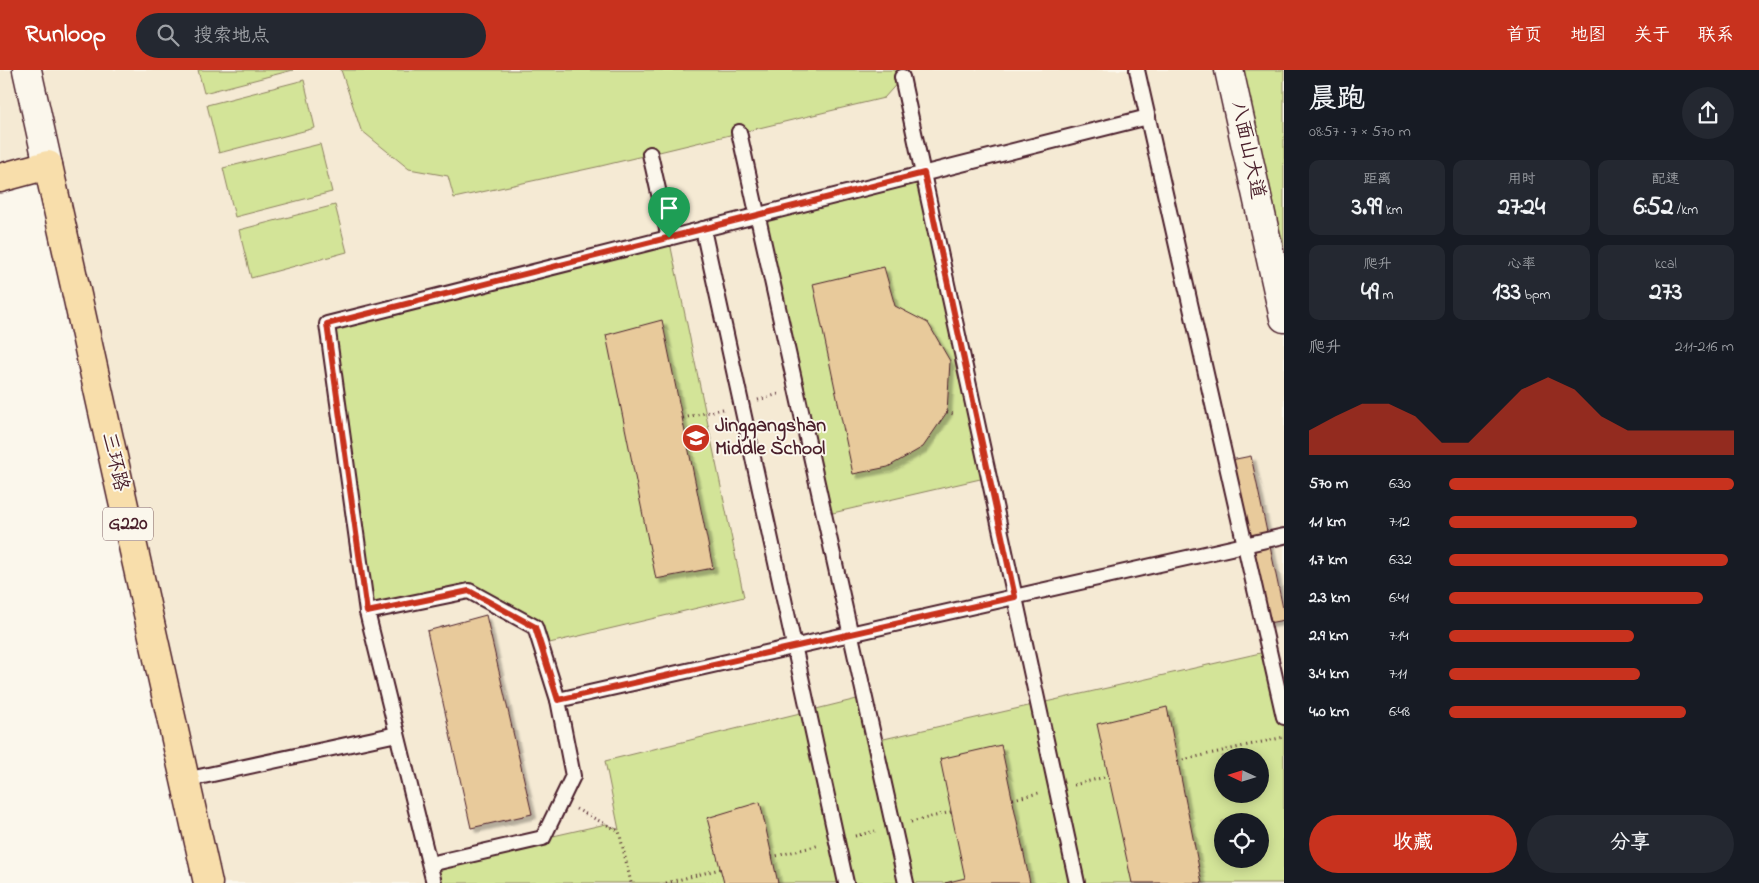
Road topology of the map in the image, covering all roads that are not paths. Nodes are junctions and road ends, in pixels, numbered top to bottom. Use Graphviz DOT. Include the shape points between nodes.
graph roads {
  1 [pos="27,70"];
  2 [pos="1137,70"];
  3 [pos="1229,70"];
  4 [pos="902,77"];
  5 [pos="1148,117"];
  6 [pos="740,132"];
  7 [pos="650,154"];
  8 [pos="48,165"];
  9 [pos="924,173"];
  10 [pos="0,178"];
  11 [pos="757,216"];
  12 [pos="703,229"];
  13 [pos="669,238"];
  14 [pos="1284,318"];
  15 [pos="1284,536"];
  16 [pos="1245,545"];
  17 [pos="1015,597"];
  18 [pos="367,612"];
  19 [pos="851,634"];
  20 [pos="795,648"];
  21 [pos="558,700"];
  22 [pos="1284,717"];
  23 [pos="397,734"];
  24 [pos="185,780"];
  25 [pos="430,864"];
  26 [pos="208,883"];
  27 [pos="434,883"];
  28 [pos="846,883"];
  29 [pos="906,883"];
  30 [pos="1077,883"];
  1 -- 8 [label="main road, 三环路"];
  2 -- 5 [label="lane"];
  3 -- 14 [label="main road, 八面山大道"];
  4 -- 9 [label="lane"];
  5 -- 9 [label="lane"];
  5 -- 16 [label="lane"];
  6 -- 11 [label="lane"];
  7 -- 13 [label="lane"];
  8 -- 10 [label="highway"];
  8 -- 24 [label="highway, 三环路 / G220"];
  9 -- 11 [label="lane"];
  9 -- 17 [label="lane"];
  11 -- 12 [label="lane"];
  11 -- 19 [label="lane"];
  12 -- 13 [label="lane"];
  12 -- 20 [label="lane"];
  13 -- 18 [label="lane" via="327,324"];
  15 -- 16 [label="lane"];
  16 -- 17 [label="lane"];
  16 -- 22 [label="lane"];
  17 -- 19 [label="lane"];
  17 -- 30 [label="lane"];
  18 -- 21 [label="lane" via="469,591 535,627"];
  18 -- 23 [label="lane"];
  19 -- 20 [label="lane"];
  19 -- 29 [label="lane"];
  20 -- 21 [label="lane"];
  20 -- 28 [label="lane"];
  21 -- 25 [label="lane" via="573,776 543,838"];
  23 -- 24 [label="lane"];
  23 -- 25 [label="lane"];
  24 -- 26 [label="highway, 三环路 / G220"];
  25 -- 27 [label="lane"];
}
